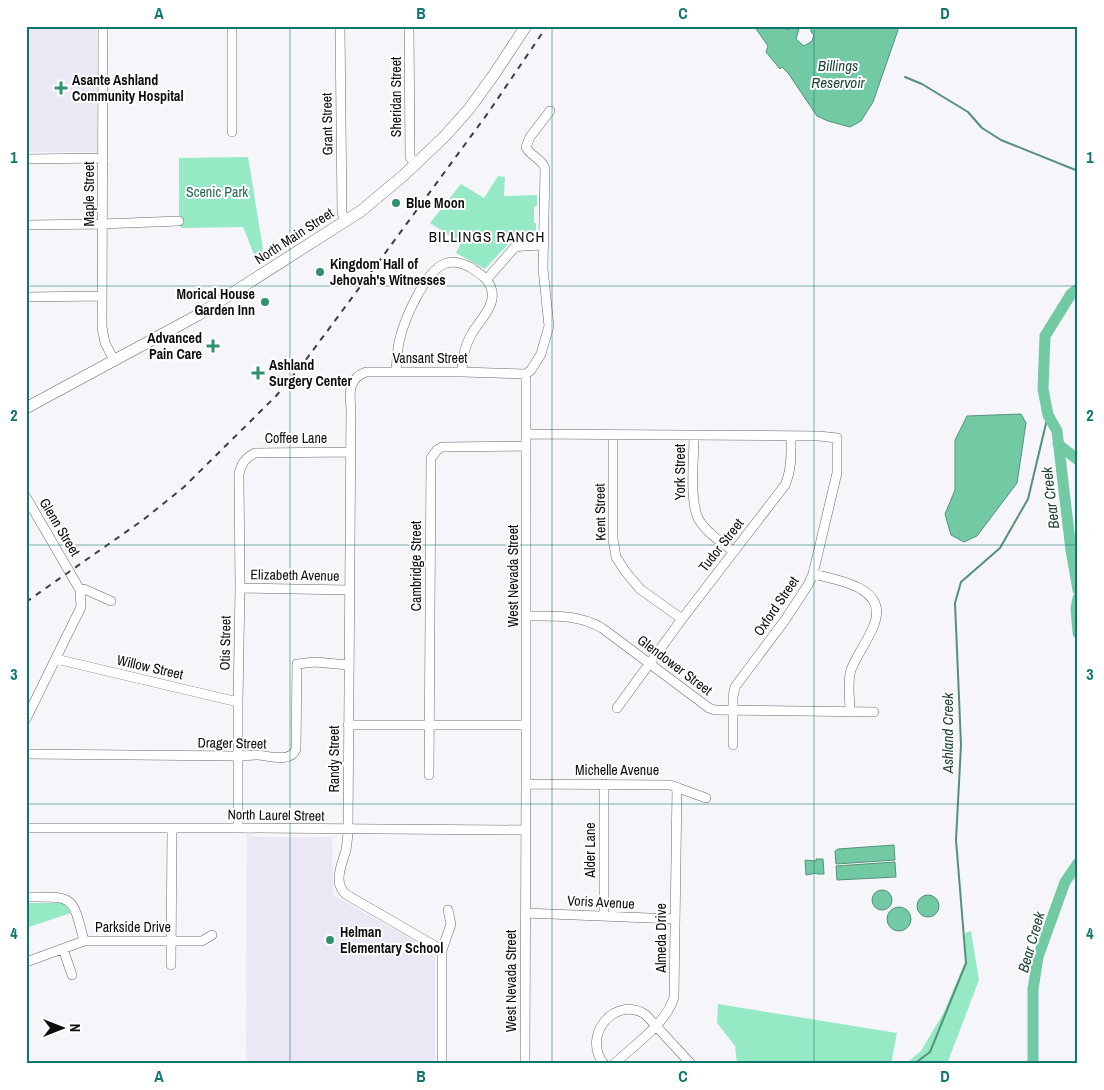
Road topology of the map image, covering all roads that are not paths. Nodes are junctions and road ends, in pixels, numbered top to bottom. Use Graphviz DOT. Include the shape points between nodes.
graph roads {
  1 [pos="103,26"];
  2 [pos="232,26"];
  3 [pos="340,26"];
  4 [pos="410,26"];
  5 [pos="526,26"];
  6 [pos="550,111"];
  7 [pos="232,132"];
  8 [pos="26,158"];
  9 [pos="103,158"];
  10 [pos="416,165"];
  11 [pos="346,220"];
  12 [pos="179,221"];
  13 [pos="102,224"];
  14 [pos="26,225"];
  15 [pos="543,245"];
  16 [pos="487,279"];
  17 [pos="101,296"];
  18 [pos="26,297"];
  19 [pos="114,360"];
  20 [pos="396,372"];
  21 [pos="462,372"];
  22 [pos="526,374"];
  23 [pos="349,396"];
  24 [pos="26,408"];
  25 [pos="526,434"];
  26 [pos="614,435"];
  27 [pos="694,436"];
  28 [pos="790,436"];
  29 [pos="526,446"];
  30 [pos="350,452"];
  31 [pos="244,460"];
  32 [pos="26,497"];
  33 [pos="734,551"];
  34 [pos="813,574"];
  35 [pos="240,588"];
  36 [pos="80,590"];
  37 [pos="348,590"];
  38 [pos="111,600"];
  39 [pos="526,616"];
  40 [pos="682,619"];
  41 [pos="56,659"];
  42 [pos="649,664"];
  43 [pos="348,665"];
  44 [pos="238,702"];
  45 [pos="617,708"];
  46 [pos="734,711"];
  47 [pos="850,712"];
  48 [pos="874,712"];
  49 [pos="26,719"];
  50 [pos="348,724"];
  51 [pos="429,725"];
  52 [pos="526,725"];
  53 [pos="733,745"];
  54 [pos="26,754"];
  55 [pos="237,756"];
  56 [pos="429,775"];
  57 [pos="526,784"];
  58 [pos="604,784"];
  59 [pos="677,787"];
  60 [pos="706,798"];
  61 [pos="26,828"];
  62 [pos="238,828"];
  63 [pos="172,829"];
  64 [pos="348,830"];
  65 [pos="526,830"];
  66 [pos="26,896"];
  67 [pos="448,910"];
  68 [pos="525,914"];
  69 [pos="604,916"];
  70 [pos="675,920"];
  71 [pos="212,935"];
  72 [pos="84,941"];
  73 [pos="171,941"];
  74 [pos="64,949"];
  75 [pos="442,950"];
  76 [pos="26,962"];
  77 [pos="172,966"];
  78 [pos="72,975"];
  79 [pos="656,1025"];
  80 [pos="442,1064"];
  81 [pos="525,1064"];
  82 [pos="604,1064"];
  83 [pos="614,1064"];
  84 [pos="691,1064"];
  1 -- 9 [label="street, Maple Street"];
  2 -- 7 [label="street"];
  3 -- 11 [label="street, Grant Street" via="342,213"];
  4 -- 10 [label="street, Sheridan Street" via="410,157"];
  5 -- 10 [label="main road, North Main Street" via="469,109"];
  6 -- 15 [label="street" via="526,145 545,168"];
  8 -- 9 [label="street"];
  9 -- 13 [label="street, Maple Street"];
  10 -- 11 [label="main road, North Main Street"];
  11 -- 19 [label="main road, North Main Street" via="198,315"];
  12 -- 13 [label="street"];
  13 -- 14 [label="street"];
  13 -- 17 [label="street, Maple Street"];
  15 -- 16 [label="street" via="514,248"];
  15 -- 22 [label="street" via="549,326 541,354"];
  16 -- 20 [label="street" via="458,262 437,268 409,312 400,338"];
  16 -- 21 [label="street" via="492,301 467,343"];
  17 -- 18 [label="street"];
  17 -- 19 [label="street, Maple Street" via="103,335"];
  19 -- 24 [label="main road, North Main Street"];
  20 -- 21 [label="street, Vansant Street"];
  20 -- 23 [label="street, Vansant Street" via="361,374 352,384"];
  21 -- 22 [label="street, Vansant Street"];
  22 -- 25 [label="street, West Nevada Street"];
  23 -- 30 [label="street, Randy Street"];
  25 -- 26 [label="street"];
  25 -- 29 [label="street, West Nevada Street"];
  26 -- 27 [label="street"];
  26 -- 40 [label="street, Kent Street" via="613,539 616,557 640,589"];
  27 -- 28 [label="street"];
  27 -- 33 [label="street, York Street" via="693,495 696,512 703,526"];
  28 -- 33 [label="street, Tudor Street" via="791,462 785,485"];
  28 -- 34 [label="street, Oxford Street" via="837,438 837,473"];
  29 -- 39 [label="street, West Nevada Street"];
  29 -- 51 [label="street, Cambridge Street" via="442,447 431,458"];
  30 -- 31 [label="street, Coffee Lane" via="261,452"];
  30 -- 37 [label="street, Randy Street"];
  31 -- 35 [label="street, Otis Street" via="239,474"];
  32 -- 36 [label="street, Glenn Street"];
  33 -- 40 [label="street, Tudor Street"];
  34 -- 46 [label="street, Oxford Street" via="803,594 735,688"];
  34 -- 47 [label="street" via="859,586 876,609 874,625 851,670"];
  35 -- 37 [label="street, Elizabeth Avenue"];
  35 -- 44 [label="street, Otis Street"];
  36 -- 38 [label="street"];
  36 -- 41 [label="street, Glenn Street" via="81,607"];
  37 -- 43 [label="street, Randy Street"];
  39 -- 42 [label="street, Glendower Street" via="569,616 593,622"];
  39 -- 52 [label="street, West Nevada Street"];
  40 -- 42 [label="street, Tudor Street"];
  41 -- 44 [label="street, Willow Street"];
  41 -- 49 [label="street"];
  42 -- 45 [label="street, Tudor Street"];
  42 -- 46 [label="street, Glendower Street" via="708,708"];
  43 -- 50 [label="street, Randy Street"];
  43 -- 55 [label="street, Drager Street" via="296,664 295,754"];
  44 -- 55 [label="street, Otis Street"];
  46 -- 47 [label="street, Glendower Street"];
  46 -- 53 [label="street, Oxford Street"];
  47 -- 48 [label="street, Glendower Street"];
  50 -- 51 [label="street"];
  50 -- 64 [label="street, Randy Street"];
  51 -- 52 [label="street"];
  51 -- 56 [label="street, Cambridge Street"];
  52 -- 57 [label="street, West Nevada Street"];
  54 -- 55 [label="street, Drager Street"];
  55 -- 62 [label="street, Otis Street"];
  57 -- 58 [label="street, Michelle Avenue"];
  57 -- 65 [label="street, West Nevada Street"];
  58 -- 59 [label="street, Michelle Avenue" via="670,784"];
  58 -- 69 [label="street, Alder Lane"];
  59 -- 60 [label="street, Michelle Avenue"];
  59 -- 70 [label="street, Almeda Drive"];
  61 -- 63 [label="street, North Laurel Street"];
  62 -- 63 [label="street, North Laurel Street"];
  62 -- 64 [label="street, North Laurel Street"];
  63 -- 73 [label="street"];
  64 -- 65 [label="street, North Laurel Street"];
  64 -- 75 [label="street, Randy Street" via="340,869 341,890"];
  65 -- 68 [label="street, West Nevada Street"];
  66 -- 72 [label="street" via="69,900 75,909"];
  67 -- 75 [label="street" via="451,924"];
  68 -- 69 [label="street, Voris Avenue"];
  68 -- 81 [label="street, West Nevada Street"];
  69 -- 70 [label="street, Voris Avenue"];
  70 -- 79 [label="street, Almeda Drive" via="674,996 668,1011"];
  71 -- 73 [label="street, Parkside Drive" via="202,941"];
  72 -- 73 [label="street, Parkside Drive"];
  72 -- 74 [label="street, Parkside Drive"];
  73 -- 77 [label="street"];
  74 -- 76 [label="street, Parkside Drive"];
  74 -- 78 [label="street"];
  75 -- 80 [label="street"];
  79 -- 82 [label="street" via="639,1011 616,1011 604,1021 597,1033 596,1049"];
  79 -- 83 [label="street, Almeda Drive"];
  79 -- 84 [label="street"];
}
